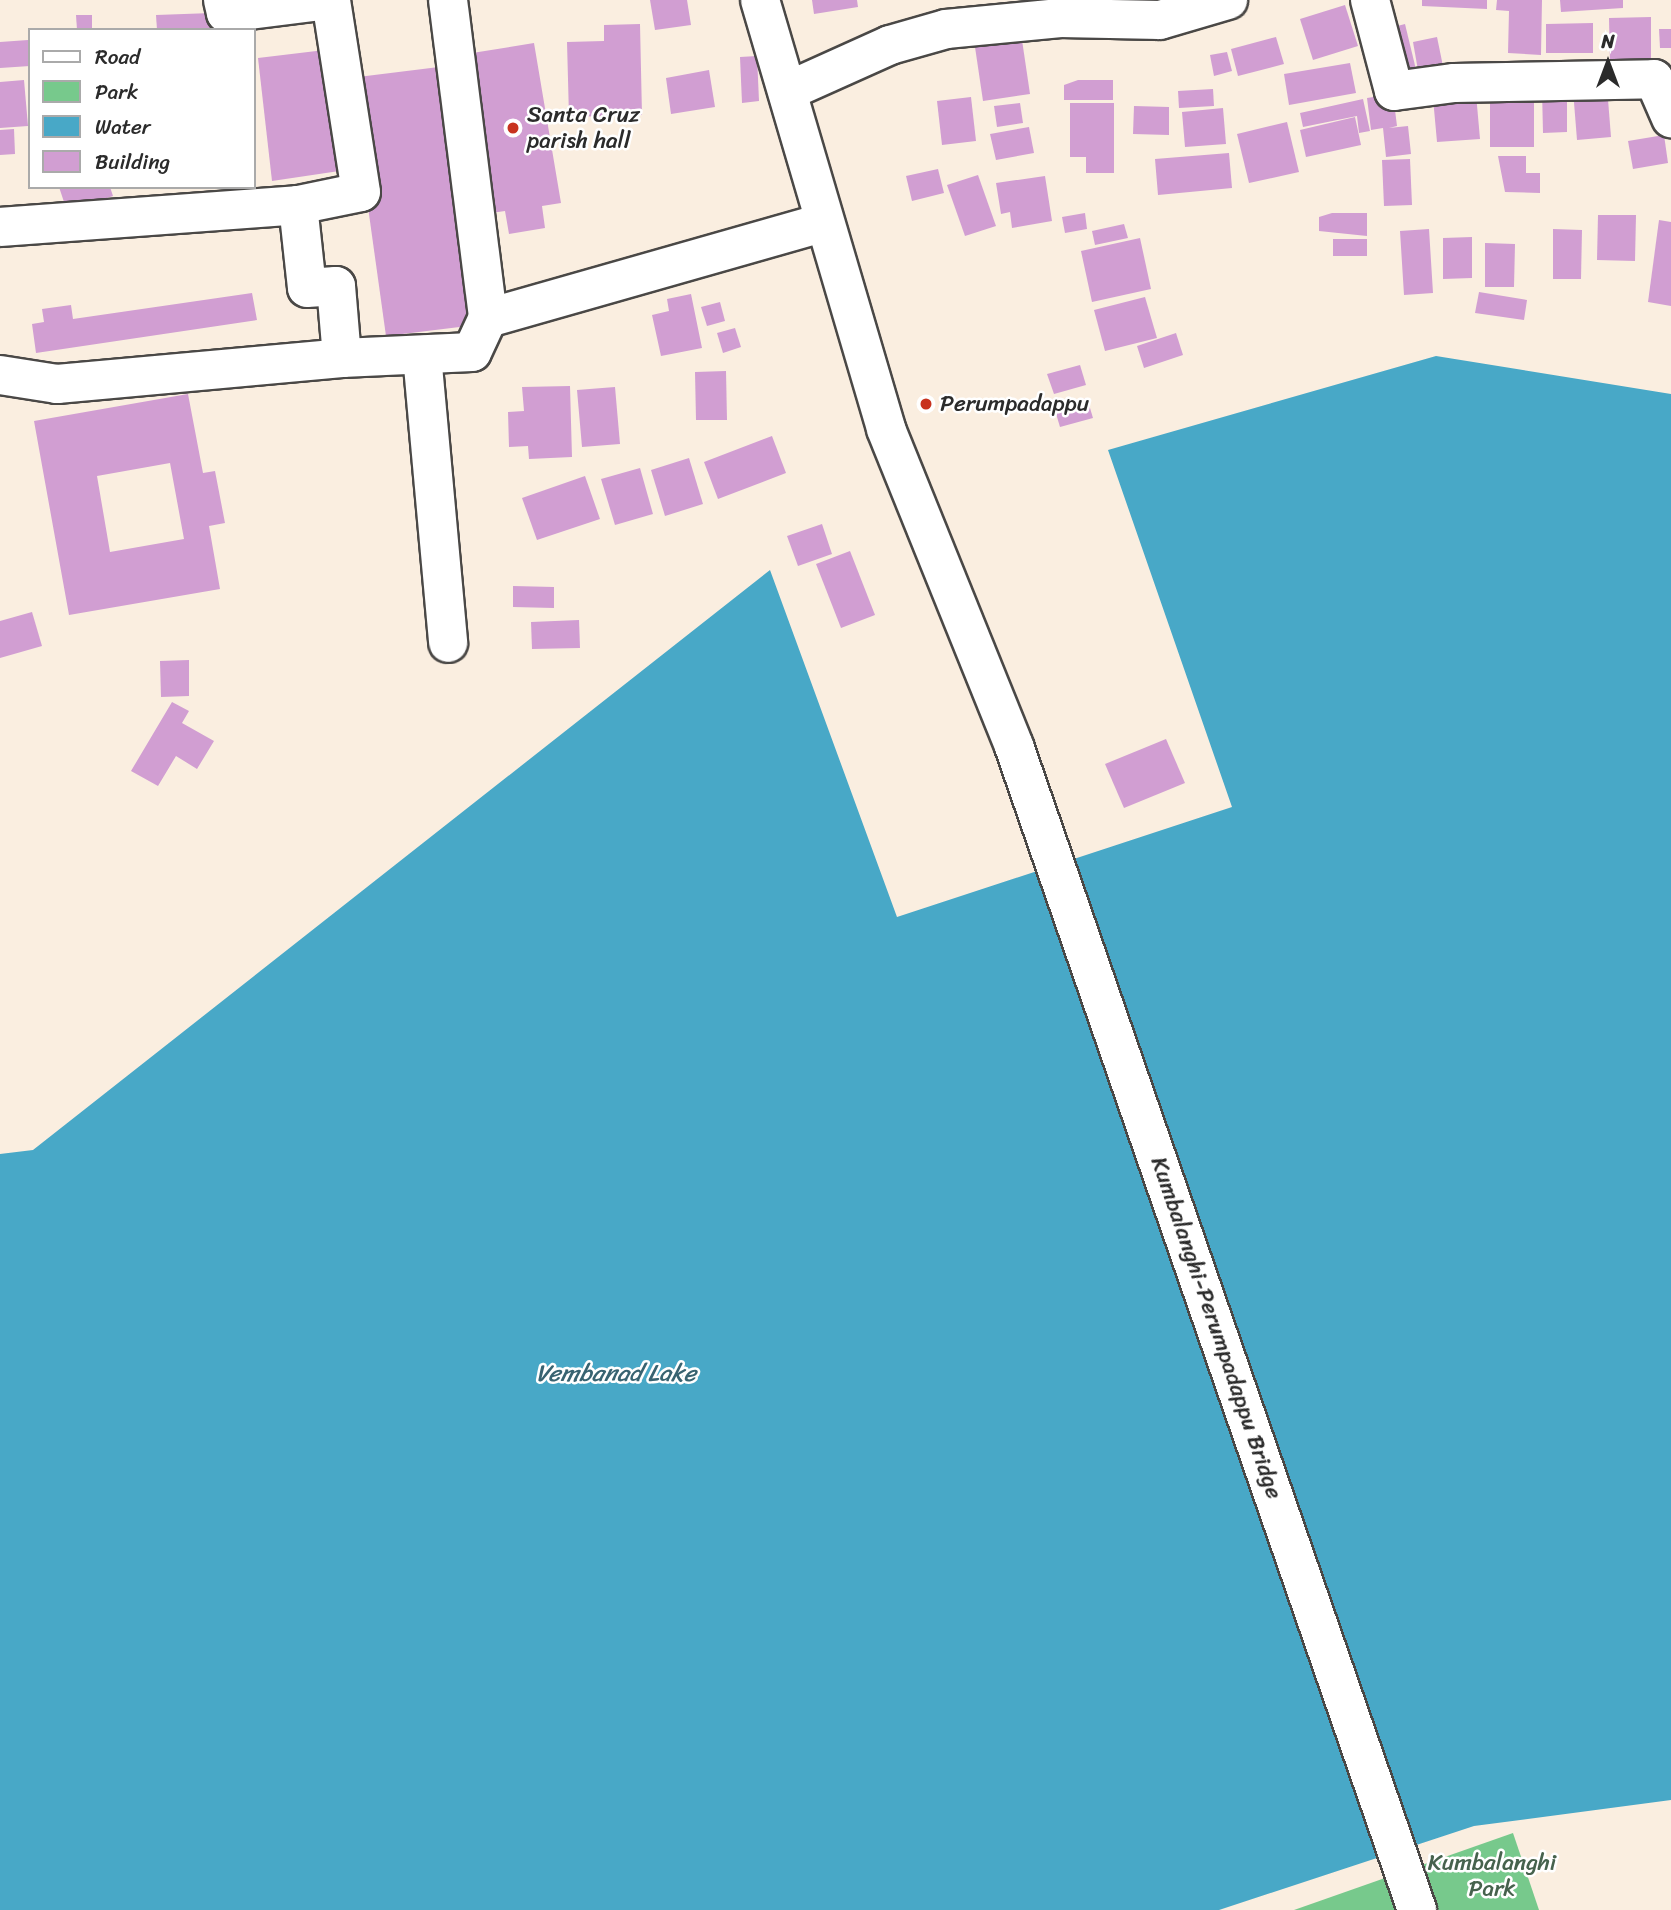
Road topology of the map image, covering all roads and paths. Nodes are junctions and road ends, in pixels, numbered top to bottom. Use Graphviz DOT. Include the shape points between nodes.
graph roads {
  1 [pos="329,0"];
  2 [pos="448,0"];
  3 [pos="760,0"];
  4 [pos="1227,0"];
  5 [pos="1370,0"];
  6 [pos="1070,9"];
  7 [pos="226,14"];
  8 [pos="790,90"];
  9 [pos="1671,118"];
  10 [pos="248,198"];
  11 [pos="298,205"];
  12 [pos="825,222"];
  13 [pos="6,226"];
  14 [pos="488,318"];
  15 [pos="422,355"];
  16 [pos="342,358"];
  17 [pos="0,375"];
  18 [pos="448,643"];
  19 [pos="1417,1910"];
  1 -- 7 [label="street"];
  1 -- 11 [label="street" via="361,191"];
  2 -- 14 [label="street"];
  3 -- 8 [label="street, Kumbalanghi-Perumpadappu Bridge"];
  4 -- 6 [label="street" via="1160,20"];
  5 -- 9 [label="street" via="1394,91 1454,83 1654,79"];
  6 -- 8 [label="street" via="946,29 890,45"];
  8 -- 12 [label="street, Kumbalanghi-Perumpadappu Bridge"];
  10 -- 11 [label="street"];
  10 -- 13 [label="street"];
  11 -- 16 [label="street" via="307,288 336,286"];
  12 -- 14 [label="street"];
  12 -- 19 [label="street, Kumbalanghi-Perumpadappu Bridge" via="886,429 1014,746"];
  14 -- 15 [label="street" via="472,352"];
  15 -- 16 [label="street"];
  15 -- 18 [label="street"];
  16 -- 17 [label="street" via="57,384"];
}
